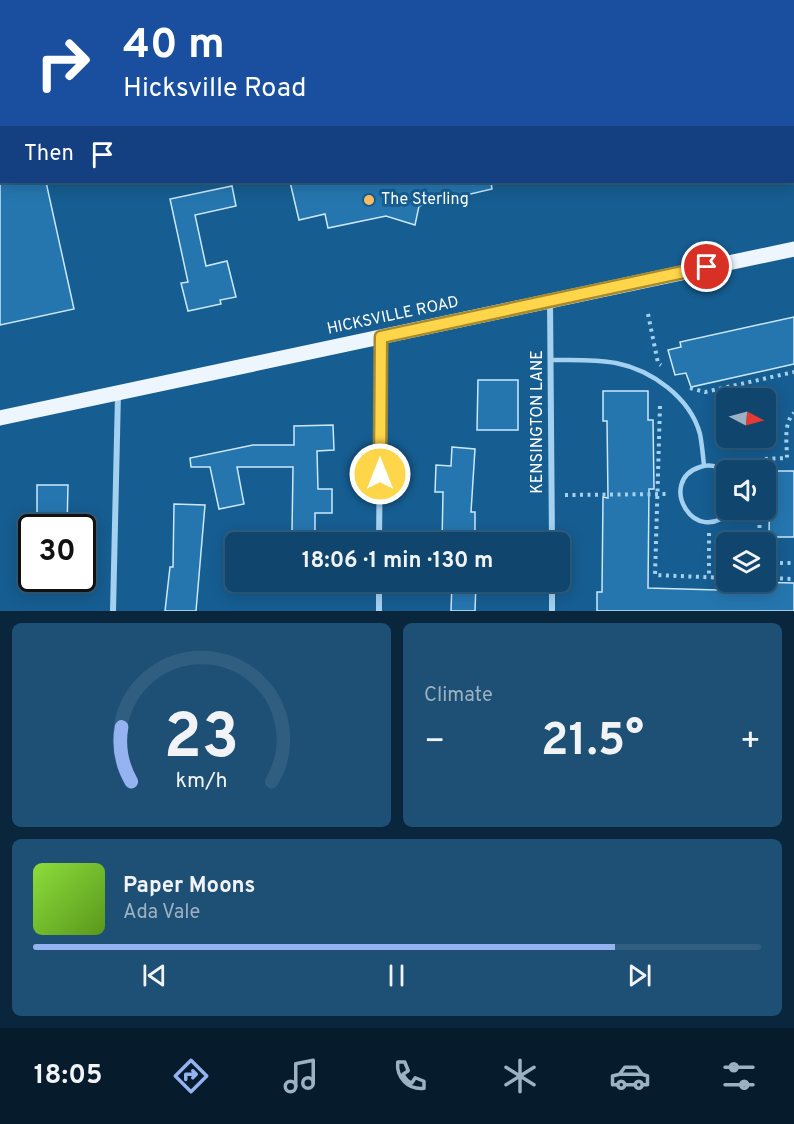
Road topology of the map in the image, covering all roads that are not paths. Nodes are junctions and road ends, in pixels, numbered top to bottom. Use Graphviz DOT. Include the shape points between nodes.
graph roads {
  1 [pos="794,249"];
  2 [pos="550,301"];
  3 [pos="381,337"];
  4 [pos="552,360"];
  5 [pos="118,393"];
  6 [pos="0,418"];
  7 [pos="704,466"];
  8 [pos="716,467"];
  9 [pos="719,520"];
  10 [pos="379,532"];
  11 [pos="552,532"];
  12 [pos="379,592"];
  13 [pos="552,592"];
  14 [pos="113,611"];
  15 [pos="379,611"];
  16 [pos="552,611"];
  1 -- 2 [label="main road, HICKSVILLE ROAD"];
  2 -- 3 [label="main road, HICKSVILLE ROAD"];
  2 -- 4 [label="street, KENSINGTON LANE"];
  3 -- 5 [label="main road, HICKSVILLE ROAD"];
  3 -- 10 [label="street"];
  4 -- 7 [label="lane" via="615,363 635,368 661,382 680,398 694,420 700,433"];
  4 -- 11 [label="street, KENSINGTON LANE"];
  5 -- 6 [label="main road, HICKSVILLE ROAD"];
  5 -- 14 [label="street"];
  7 -- 8 [label="lane"];
  7 -- 9 [label="lane" via="683,482 684,509 690,516 709,523"];
  12 -- 15 [label="street"];
  13 -- 16 [label="street"];
}
